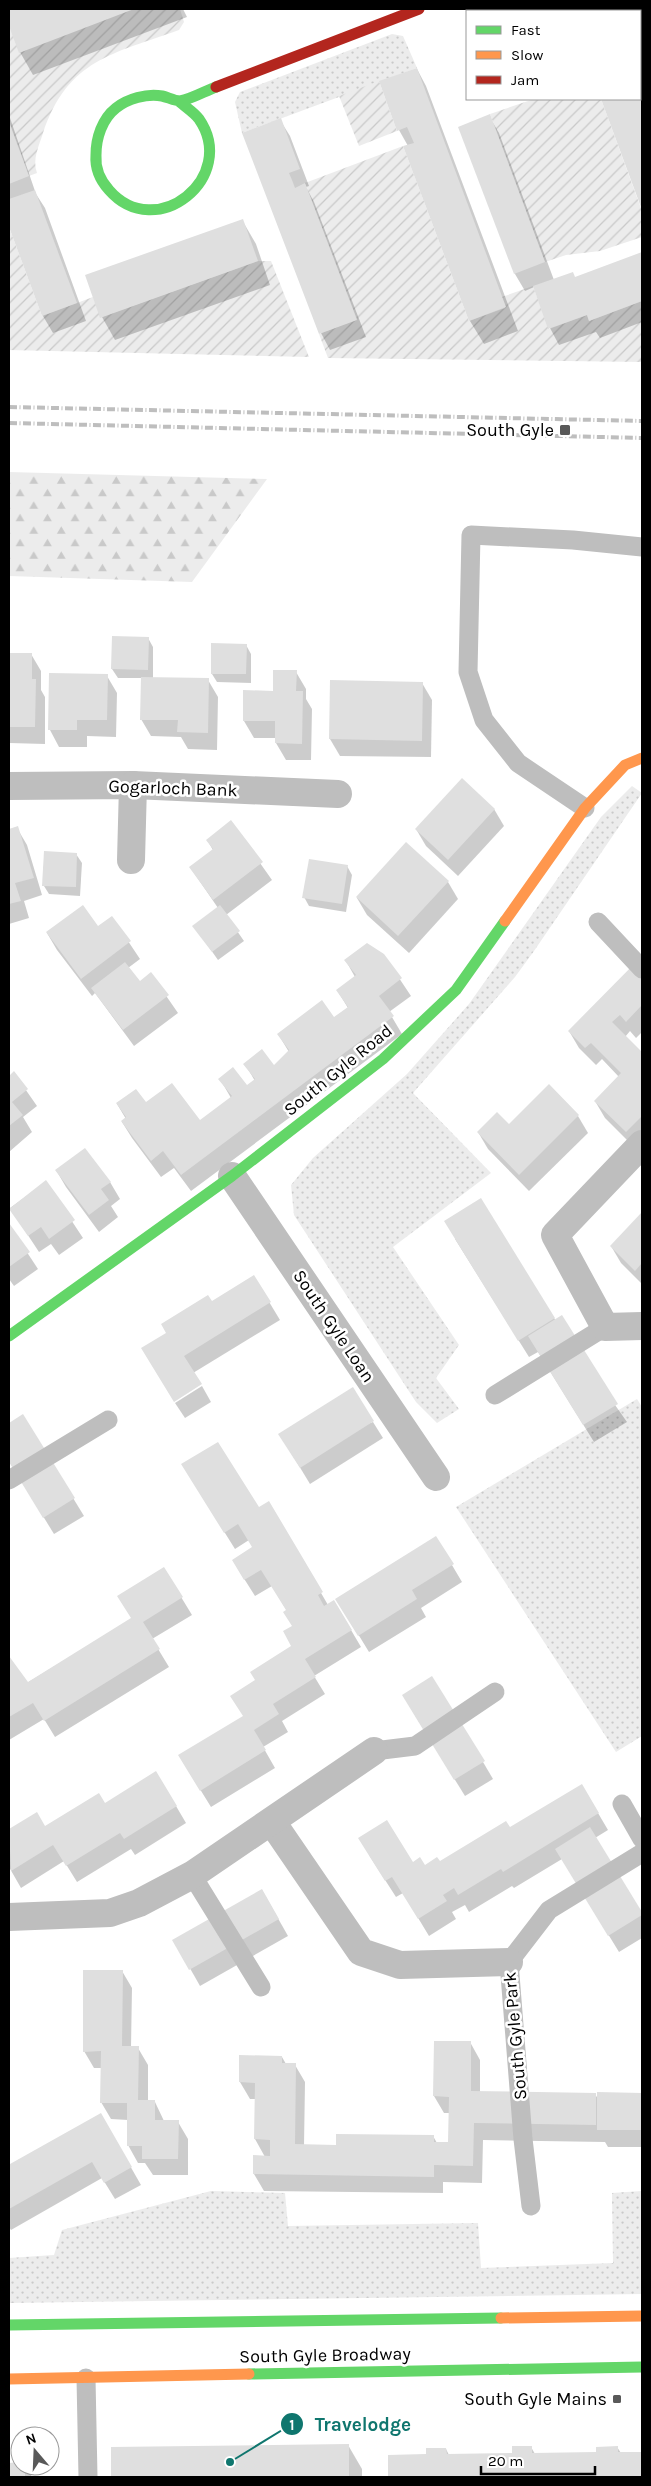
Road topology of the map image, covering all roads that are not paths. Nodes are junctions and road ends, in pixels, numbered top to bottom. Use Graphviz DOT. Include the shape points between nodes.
graph roads {
  1 [pos="419,9"];
  2 [pos="179,102"];
  3 [pos="642,547"];
  4 [pos="642,758"];
  5 [pos="133,785"];
  6 [pos="9,786"];
  7 [pos="338,794"];
  8 [pos="585,808"];
  9 [pos="130,860"];
  10 [pos="598,922"];
  11 [pos="642,969"];
  12 [pos="642,1144"];
  13 [pos="232,1176"];
  14 [pos="605,1326"];
  15 [pos="642,1326"];
  16 [pos="9,1336"];
  17 [pos="495,1395"];
  18 [pos="108,1420"];
  19 [pos="436,1477"];
  20 [pos="9,1480"];
  21 [pos="495,1692"];
  22 [pos="374,1751"];
  23 [pos="622,1804"];
  24 [pos="272,1822"];
  25 [pos="642,1839"];
  26 [pos="642,1853"];
  27 [pos="192,1875"];
  28 [pos="9,1917"];
  29 [pos="509,1962"];
  30 [pos="261,1987"];
  31 [pos="531,2206"];
  32 [pos="642,2316"];
  33 [pos="9,2325"];
  34 [pos="642,2367"];
  35 [pos="86,2378"];
  36 [pos="9,2379"];
  37 [pos="88,2477"];
  1 -- 2 [label="street"];
  2 -- 2 [label="street" via="198,118 209,142 208,168 195,191 174,206 149,211 124,204 104,187 94,163 94,141 103,122 117,106 136,97 158,95"];
  3 -- 8 [label="lane" via="471,535 468,672 484,720 518,763"];
  4 -- 8 [label="street, South Gyle Road" via="625,765"];
  5 -- 6 [label="street, Gogarloch Bank"];
  5 -- 7 [label="street, Gogarloch Bank"];
  5 -- 9 [label="street"];
  8 -- 13 [label="street, South Gyle Road" via="456,990 383,1059"];
  10 -- 11 [label="lane"];
  12 -- 14 [label="street" via="555,1235"];
  13 -- 16 [label="street, South Gyle Road"];
  13 -- 19 [label="street, South Gyle Loan"];
  14 -- 15 [label="street"];
  14 -- 17 [label="lane"];
  18 -- 20 [label="lane"];
  21 -- 22 [label="lane" via="415,1746"];
  22 -- 24 [label="street"];
  23 -- 25 [label="lane"];
  24 -- 27 [label="street"];
  24 -- 29 [label="street, South Gyle Park" via="362,1952 400,1965"];
  26 -- 29 [label="lane" via="549,1910"];
  27 -- 28 [label="street" via="139,1903 110,1913"];
  27 -- 30 [label="lane"];
  29 -- 31 [label="lane, South Gyle Park"];
  32 -- 33 [label="street, South Gyle Broadway"];
  34 -- 35 [label="street, South Gyle Broadway"];
  35 -- 36 [label="street, South Gyle Broadway"];
  35 -- 37 [label="lane"];
}
